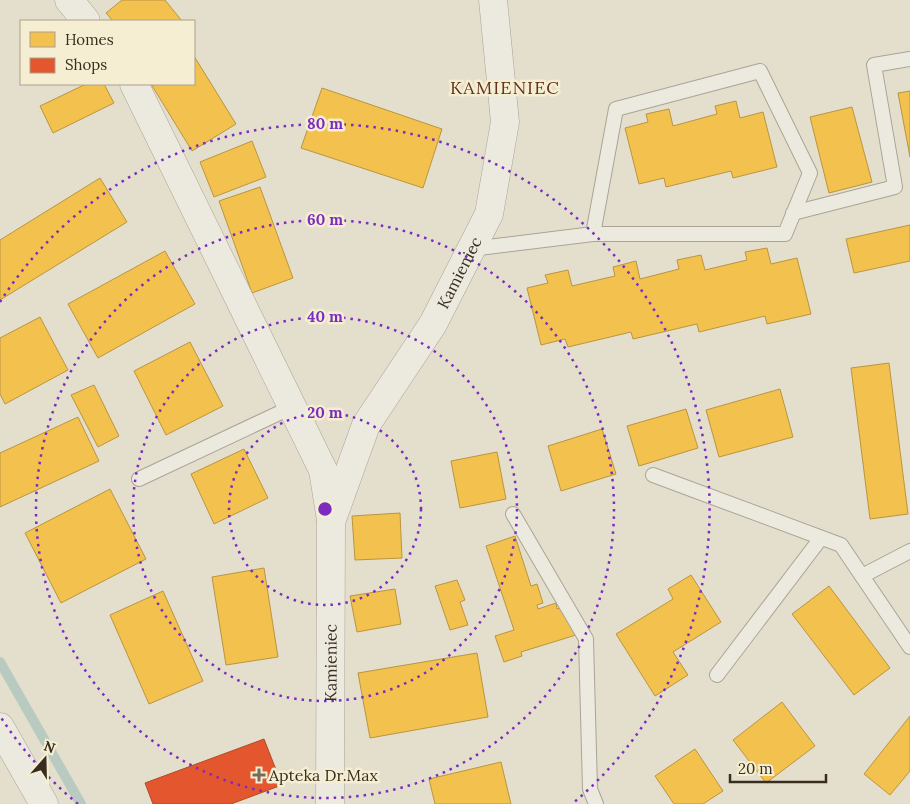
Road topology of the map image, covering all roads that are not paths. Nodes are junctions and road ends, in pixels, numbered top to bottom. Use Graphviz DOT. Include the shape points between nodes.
graph roads {
  1 [pos="69,0"];
  2 [pos="493,0"];
  3 [pos="85,20"];
  4 [pos="910,58"];
  5 [pos="134,85"];
  6 [pos="794,213"];
  7 [pos="593,234"];
  8 [pos="471,249"];
  9 [pos="292,406"];
  10 [pos="653,476"];
  11 [pos="139,479"];
  12 [pos="513,514"];
  13 [pos="331,522"];
  14 [pos="821,538"];
  15 [pos="910,551"];
  16 [pos="862,576"];
  17 [pos="910,647"];
  18 [pos="717,675"];
  19 [pos="0,727"];
  20 [pos="44,804"];
  21 [pos="330,804"];
  22 [pos="596,804"];
  1 -- 3 [label="street"];
  2 -- 8 [label="street, Kamieniec" via="506,122 489,214"];
  4 -- 6 [label="lane" via="874,65 895,187"];
  5 -- 9 [label="street, Kamieniec"];
  6 -- 7 [label="lane" via="785,234"];
  6 -- 7 [label="lane" via="810,173 760,71 616,109"];
  7 -- 8 [label="lane"];
  8 -- 13 [label="street, Kamieniec" via="433,324 366,425"];
  9 -- 11 [label="lane"];
  9 -- 13 [label="street, Kamieniec" via="323,470"];
  10 -- 14 [label="lane"];
  12 -- 22 [label="lane" via="586,639 590,788"];
  13 -- 21 [label="street, Kamieniec"];
  14 -- 16 [label="lane" via="841,545"];
  14 -- 18 [label="lane"];
  15 -- 16 [label="lane"];
  16 -- 17 [label="lane"];
  19 -- 20 [label="street"];
}
